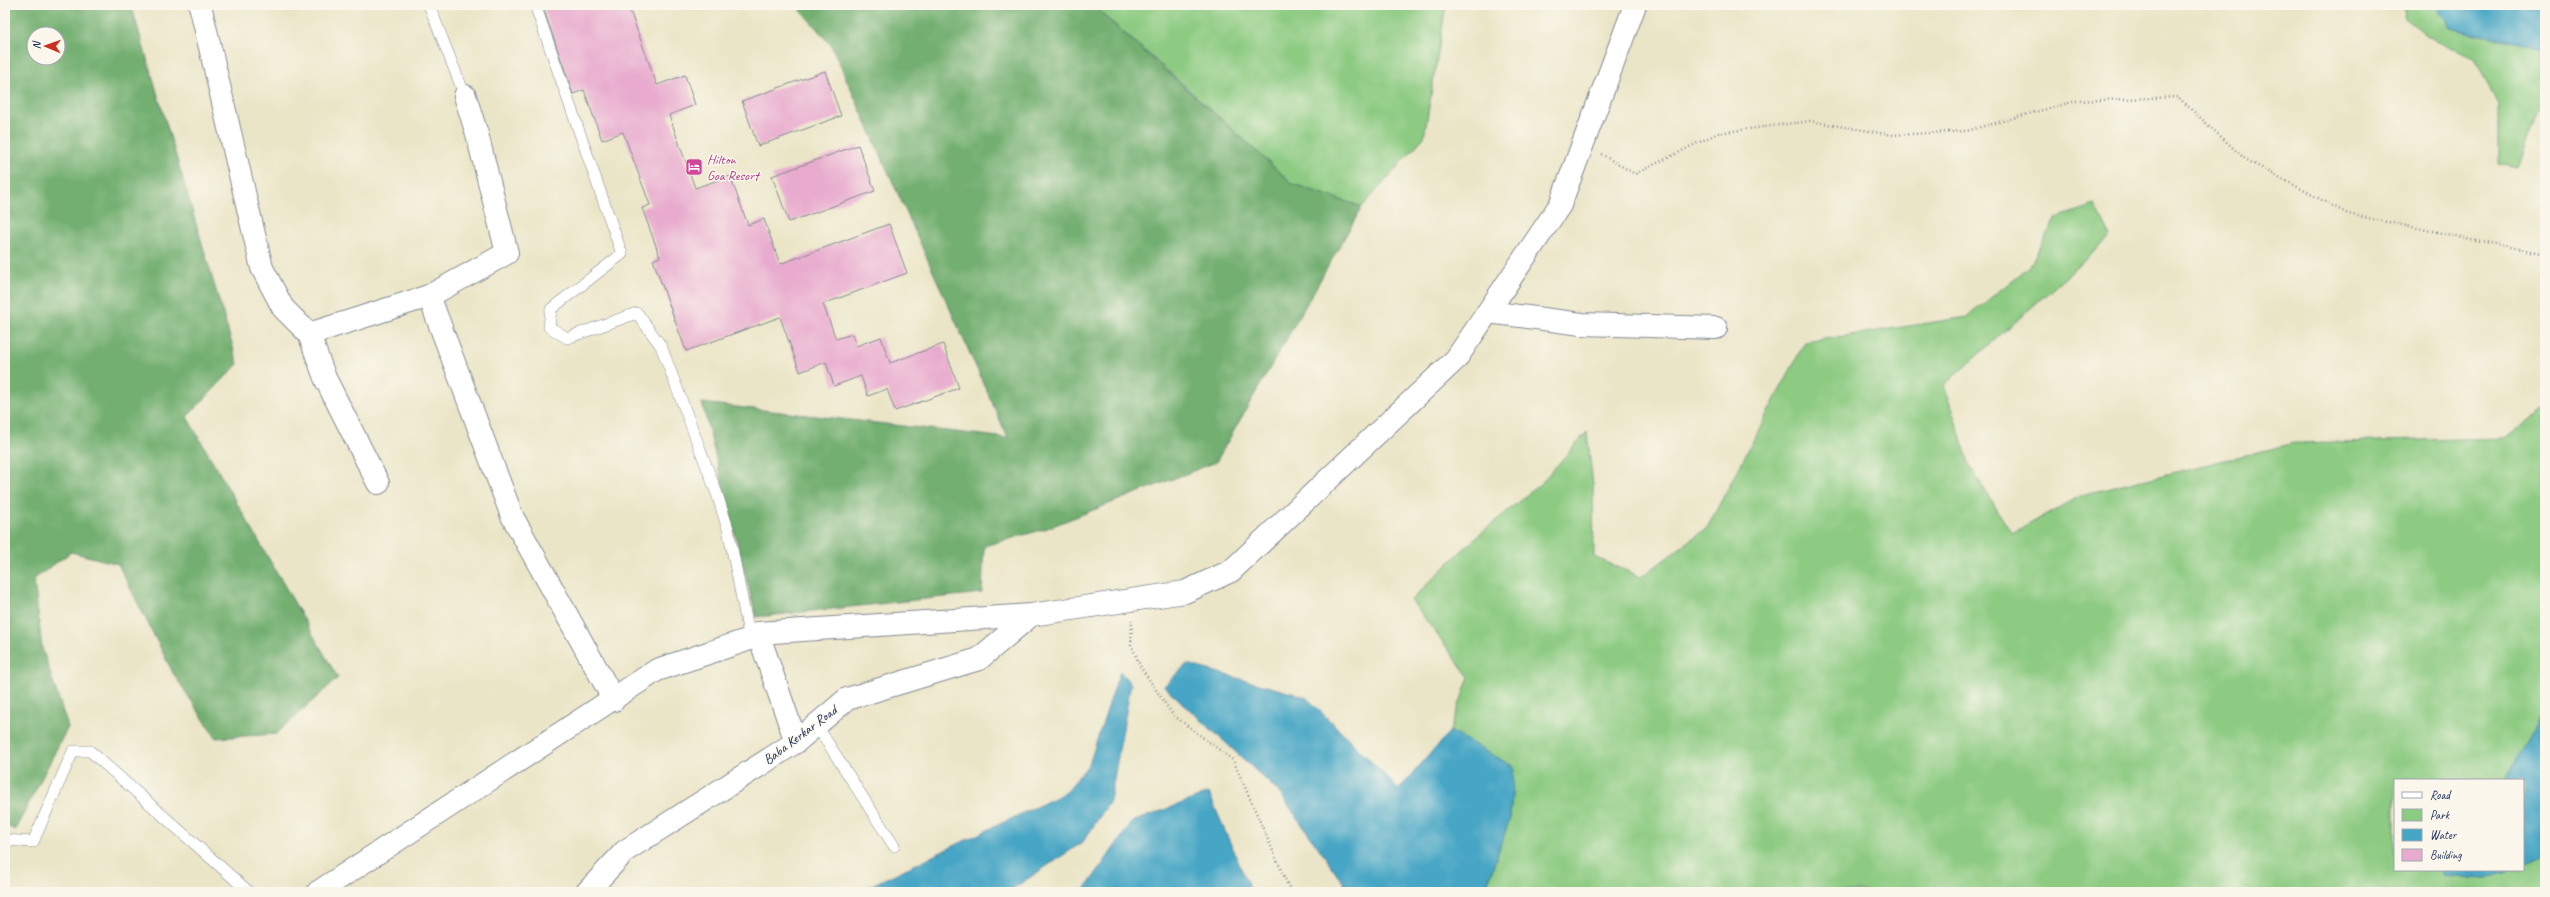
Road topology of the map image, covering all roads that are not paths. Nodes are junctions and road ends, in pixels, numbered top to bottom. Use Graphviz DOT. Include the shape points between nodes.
graph roads {
  1 [pos="200,5"];
  2 [pos="429,5"];
  3 [pos="535,5"];
  4 [pos="1634,5"];
  5 [pos="465,96"];
  6 [pos="430,296"];
  7 [pos="1488,312"];
  8 [pos="1716,328"];
  9 [pos="309,334"];
  10 [pos="378,482"];
  11 [pos="1031,615"];
  12 [pos="754,636"];
  13 [pos="614,700"];
  14 [pos="816,726"];
  15 [pos="796,742"];
  16 [pos="5,840"];
  17 [pos="894,846"];
  18 [pos="249,892"];
  19 [pos="318,892"];
  20 [pos="587,892"];
  1 -- 9 [label="street" via="262,268 283,308"];
  2 -- 5 [label="lane"];
  3 -- 12 [label="lane" via="622,254 551,309 549,327 567,338 637,313 661,346 728,529"];
  4 -- 7 [label="street" via="1560,205"];
  5 -- 6 [label="street" via="478,134 507,252"];
  6 -- 9 [label="street"];
  6 -- 13 [label="street" via="512,516"];
  7 -- 8 [label="street" via="1582,324"];
  7 -- 11 [label="street" via="1456,360 1231,571 1185,592"];
  9 -- 10 [label="street" via="324,378"];
  11 -- 12 [label="street"];
  11 -- 14 [label="street, Baba Kerkar Road" via="979,658 847,699"];
  12 -- 13 [label="street" via="657,670"];
  12 -- 15 [label="street"];
  13 -- 19 [label="street"];
  14 -- 15 [label="street, Baba Kerkar Road"];
  14 -- 17 [label="lane"];
  15 -- 20 [label="street, Baba Kerkar Road" via="625,851"];
  16 -- 18 [label="lane" via="33,842 73,751 90,751"];
}
